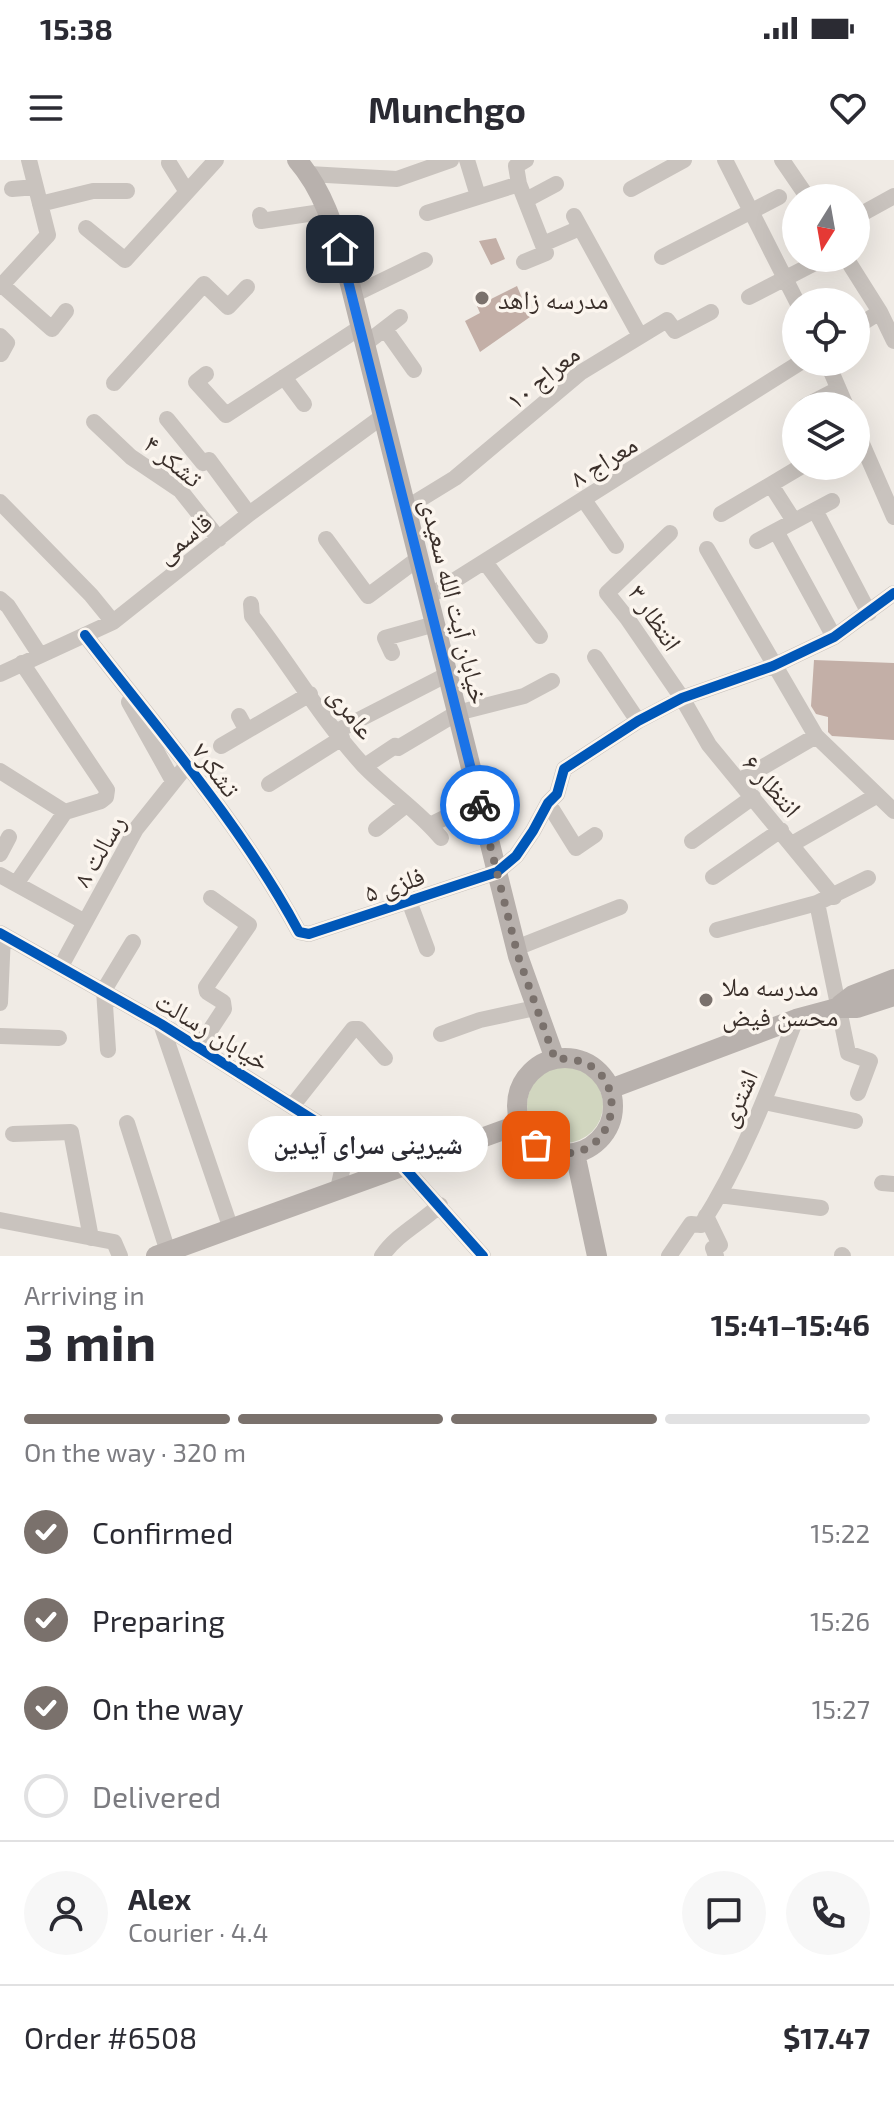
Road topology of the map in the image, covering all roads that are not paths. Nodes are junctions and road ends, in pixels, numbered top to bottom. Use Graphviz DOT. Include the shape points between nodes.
graph roads {
  1 [pos="29,160"];
  2 [pos="216,160"];
  3 [pos="451,160"];
  4 [pos="467,160"];
  5 [pos="684,160"];
  6 [pos="725,160"];
  7 [pos="782,160"];
  8 [pos="169,163"];
  9 [pos="521,163"];
  10 [pos="426,164"];
  11 [pos="306,166"];
  12 [pos="556,184"];
  13 [pos="798,184"];
  14 [pos="36,187"];
  15 [pos="12,189"];
  16 [pos="631,189"];
  17 [pos="127,191"];
  18 [pos="187,192"];
  19 [pos="523,192"];
  20 [pos="478,196"];
  21 [pos="894,196"];
  22 [pos="779,197"];
  23 [pos="40,204"];
  24 [pos="870,209"];
  25 [pos="328,211"];
  26 [pos="752,211"];
  27 [pos="427,213"];
  28 [pos="260,215"];
  29 [pos="86,228"];
  30 [pos="543,244"];
  31 [pos="662,257"];
  32 [pos="425,260"];
  33 [pos="524,262"];
  34 [pos="798,272"];
  35 [pos="856,272"];
  36 [pos="785,279"];
  37 [pos="1,286"];
  38 [pos="247,287"];
  39 [pos="790,288"];
  40 [pos="353,295"];
  41 [pos="749,297"];
  42 [pos="66,311"];
  43 [pos="711,312"];
  44 [pos="886,316"];
  45 [pos="400,317"];
  46 [pos="385,329"];
  47 [pos="363,335"];
  48 [pos="0,336"];
  49 [pos="640,336"];
  50 [pos="894,341"];
  51 [pos="1,354"];
  52 [pos="414,370"];
  53 [pos="206,374"];
  54 [pos="782,374"];
  55 [pos="833,376"];
  56 [pos="284,377"];
  57 [pos="114,383"];
  58 [pos="838,389"];
  59 [pos="832,392"];
  60 [pos="839,392"];
  61 [pos="304,404"];
  62 [pos="383,416"];
  63 [pos="167,419"];
  64 [pos="94,422"];
  65 [pos="870,462"];
  66 [pos="782,478"];
  67 [pos="771,485"];
  68 [pos="584,500"];
  69 [pos="832,501"];
  70 [pos="0,502"];
  71 [pos="406,508"];
  72 [pos="815,510"];
  73 [pos="249,514"];
  74 [pos="721,514"];
  75 [pos="894,517"];
  76 [pos="794,521"];
  77 [pos="776,531"];
  78 [pos="670,533"];
  79 [pos="219,539"];
  80 [pos="326,539"];
  81 [pos="757,541"];
  82 [pos="616,546"];
  83 [pos="707,549"];
  84 [pos="419,558"];
  85 [pos="485,562"];
  86 [pos="894,593"];
  87 [pos="428,597"];
  88 [pos="0,599"];
  89 [pos="252,610"];
  90 [pos="869,613"];
  91 [pos="113,622"];
  92 [pos="435,624"];
  93 [pos="85,635"];
  94 [pos="540,636"];
  95 [pos="834,637"];
  96 [pos="392,653"];
  97 [pos="40,655"];
  98 [pos="595,657"];
  99 [pos="22,663"];
  100 [pos="773,666"];
  101 [pos="0,674"];
  102 [pos="448,674"];
  103 [pos="552,681"];
  104 [pos="124,685"];
  105 [pos="310,694"];
  106 [pos="682,698"];
  107 [pos="457,713"];
  108 [pos="638,721"];
  109 [pos="339,734"];
  110 [pos="816,736"];
  111 [pos="221,746"];
  112 [pos="187,765"];
  113 [pos="365,766"];
  114 [pos="0,771"];
  115 [pos="173,781"];
  116 [pos="739,781"];
  117 [pos="269,784"];
  118 [pos="876,796"];
  119 [pos="753,797"];
  120 [pos="479,801"];
  121 [pos="548,803"];
  122 [pos="406,805"];
  123 [pos="894,811"];
  124 [pos="65,812"];
  125 [pos="376,829"];
  126 [pos="595,835"];
  127 [pos="9,837"];
  128 [pos="786,837"];
  129 [pos="692,841"];
  130 [pos="0,854"];
  131 [pos="497,872"];
  132 [pos="0,875"];
  133 [pos="713,877"];
  134 [pos="868,878"];
  135 [pos="16,884"];
  136 [pos="834,897"];
  137 [pos="211,898"];
  138 [pos="409,901"];
  139 [pos="817,903"];
  140 [pos="620,907"];
  141 [pos="85,922"];
  142 [pos="717,930"];
  143 [pos="2,934"];
  144 [pos="304,934"];
  145 [pos="133,942"];
  146 [pos="516,948"];
  147 [pos="427,949"];
  148 [pos="61,966"];
  149 [pos="894,979"];
  150 [pos="104,990"];
  151 [pos="894,996"];
  152 [pos="0,1003"];
  153 [pos="535,1008"];
  154 [pos="837,1008"];
  155 [pos="796,1019"];
  156 [pos="161,1024"];
  157 [pos="441,1034"];
  158 [pos="0,1036"];
  159 [pos="59,1038"];
  160 [pos="199,1047"];
  161 [pos="108,1050"];
  162 [pos="385,1058"];
  163 [pos="555,1059"];
  164 [pos="610,1089"];
  165 [pos="858,1093"];
  166 [pos="764,1102"];
  167 [pos="293,1105"];
  168 [pos="855,1121"];
  169 [pos="127,1123"];
  170 [pos="520,1124"];
  171 [pos="13,1134"];
  172 [pos="339,1136"];
  173 [pos="575,1153"];
  174 [pos="403,1166"];
  175 [pos="338,1189"];
  176 [pos="719,1195"];
  177 [pos="440,1205"];
  178 [pos="821,1208"];
  179 [pos="706,1216"];
  180 [pos="0,1220"];
  181 [pos="231,1229"];
  182 [pos="91,1238"];
  183 [pos="162,1254"];
  184 [pos="120,1256"];
  185 [pos="382,1256"];
  186 [pos="483,1256"];
  187 [pos="597,1256"];
  188 [pos="669,1256"];
  189 [pos="716,1256"];
  1 -- 14 [label="street"];
  2 -- 18 [label="street"];
  3 -- 10 [label="street"];
  4 -- 20 [label="street"];
  5 -- 16 [label="street"];
  6 -- 26 [label="street"];
  7 -- 13 [label="street"];
  8 -- 18 [label="street"];
  9 -- 19 [label="street"];
  10 -- 11 [label="street" via="388,180"];
  11 -- 25 [label="main road, خیابان آیت الله سعیدی"];
  12 -- 19 [label="street"];
  14 -- 15 [label="street"];
  14 -- 23 [label="street"];
  17 -- 23 [label="street" via="93,191"];
  18 -- 29 [label="street" via="125,260"];
  19 -- 20 [label="street"];
  19 -- 30 [label="street"];
  20 -- 27 [label="street"];
  21 -- 24 [label="street"];
  22 -- 26 [label="street"];
  23 -- 37 [label="street" via="48,235"];
  25 -- 28 [label="street" via="261,221"];
  25 -- 40 [label="main road, خیابان آیت الله سعیدی"];
  26 -- 31 [label="street"];
  26 -- 36 [label="street"];
  30 -- 33 [label="street" via="546,253"];
  30 -- 49 [label="street" via="577,222"];
  32 -- 40 [label="street"];
  34 -- 36 [label="street"];
  35 -- 44 [label="street"];
  36 -- 39 [label="street"];
  36 -- 41 [label="street"];
  37 -- 42 [label="street" via="52,329"];
  38 -- 57 [label="street" via="228,307 204,284"];
  40 -- 47 [label="main road, خیابان آیت الله سعیدی"];
  43 -- 49 [label="street, معراج ۱۰" via="675,331 667,320"];
  44 -- 50 [label="street"];
  45 -- 46 [label="street"];
  46 -- 47 [label="street"];
  46 -- 52 [label="street"];
  47 -- 56 [label="street"];
  47 -- 62 [label="main road, خیابان آیت الله سعیدی"];
  48 -- 51 [label="street" via="7,343"];
  49 -- 71 [label="street, معراج ۱۰" via="580,373 455,478"];
  53 -- 56 [label="street" via="196,382 226,415"];
  54 -- 68 [label="street, معراج ۸"];
  55 -- 58 [label="street"];
  56 -- 61 [label="street"];
  58 -- 59 [label="street"];
  58 -- 60 [label="street"];
  62 -- 71 [label="main road, خیابان آیت الله سعیدی"];
  62 -- 73 [label="street, قاسمی"];
  63 -- 73 [label="street" via="203,463 209,460"];
  64 -- 79 [label="street, تشکر ۴" via="131,457 180,490"];
  65 -- 75 [label="street"];
  66 -- 67 [label="street"];
  67 -- 74 [label="street"];
  67 -- 76 [label="street"];
  68 -- 82 [label="street"];
  68 -- 85 [label="street, معراج ۸"];
  69 -- 72 [label="street"];
  70 -- 91 [label="street"];
  71 -- 84 [label="main road, خیابان آیت الله سعیدی"];
  72 -- 76 [label="street"];
  72 -- 90 [label="street"];
  73 -- 79 [label="street, قاسمی"];
  76 -- 77 [label="street"];
  77 -- 81 [label="street"];
  77 -- 95 [label="street"];
  78 -- 106 [label="street, انتظار ۳" via="607,593"];
  79 -- 91 [label="street, قاسمی"];
  80 -- 84 [label="street" via="368,596"];
  83 -- 100 [label="street"];
  84 -- 87 [label="main road, خیابان آیت الله سعیدی"];
  85 -- 87 [label="street, معراج ۸"];
  85 -- 94 [label="street"];
  86 -- 90 [label="street"];
  87 -- 92 [label="main road, خیابان آیت الله سعیدی"];
  88 -- 97 [label="street"];
  89 -- 105 [label="street, عامری"];
  90 -- 95 [label="street"];
  91 -- 93 [label="street, قاسمی"];
  92 -- 96 [label="street" via="385,638"];
  92 -- 102 [label="main road, خیابان آیت الله سعیدی"];
  93 -- 97 [label="street, قاسمی"];
  93 -- 104 [label="street, تشکر۷"];
  95 -- 100 [label="street"];
  97 -- 99 [label="street, قاسمی"];
  98 -- 108 [label="street"];
  99 -- 101 [label="street, قاسمی"];
  99 -- 124 [label="street" via="107,790 101,801"];
  100 -- 106 [label="street"];
  100 -- 110 [label="street"];
  102 -- 107 [label="main road, خیابان آیت الله سعیدی"];
  102 -- 109 [label="street"];
  103 -- 107 [label="street" via="524,696"];
  104 -- 112 [label="street, تشکر۷"];
  104 -- 115 [label="street"];
  105 -- 109 [label="street, عامری"];
  105 -- 111 [label="street" via="243,723"];
  106 -- 108 [label="street"];
  106 -- 116 [label="street, انتظار ۶" via="709,745"];
  107 -- 113 [label="street"];
  107 -- 120 [label="main road, خیابان آیت الله سعیدی"];
  108 -- 121 [label="street" via="564,769 557,794"];
  109 -- 113 [label="street, عامری"];
  109 -- 117 [label="street"];
  110 -- 116 [label="street"];
  110 -- 118 [label="street"];
  112 -- 115 [label="street, رسالت ۸"];
  112 -- 144 [label="street, تشکر۷"];
  113 -- 122 [label="street, عامری"];
  114 -- 124 [label="street"];
  115 -- 141 [label="street, رسالت ۸" via="136,829"];
  116 -- 119 [label="street, انتظار ۶"];
  118 -- 123 [label="street"];
  118 -- 128 [label="street"];
  119 -- 128 [label="street, انتظار ۶"];
  119 -- 129 [label="street"];
  120 -- 122 [label="street, عامری" via="435,831"];
  120 -- 131 [label="main road, خیابان آیت الله سعیدی"];
  121 -- 126 [label="street" via="576,848"];
  121 -- 131 [label="street" via="516,856"];
  122 -- 125 [label="street"];
  124 -- 135 [label="street"];
  127 -- 130 [label="street"];
  128 -- 133 [label="street"];
  128 -- 136 [label="street, انتظار ۶"];
  131 -- 138 [label="street, فلزی ۵"];
  131 -- 146 [label="main road, خیابان آیت الله سعیدی"];
  132 -- 135 [label="street"];
  134 -- 136 [label="street"];
  135 -- 141 [label="street"];
  136 -- 139 [label="street"];
  137 -- 160 [label="street" via="249,925 206,987 224,1009"];
  138 -- 144 [label="street, فلزی ۵"];
  138 -- 147 [label="street"];
  139 -- 142 [label="street"];
  139 -- 154 [label="street"];
  140 -- 146 [label="street"];
  141 -- 148 [label="street, رسالت ۸"];
  143 -- 148 [label="street, خیابان رسالت"];
  143 -- 152 [label="street"];
  145 -- 150 [label="street"];
  146 -- 153 [label="main road, خیابان آیت الله سعیدی"];
  148 -- 150 [label="street, خیابان رسالت"];
  149 -- 154 [label="main road" via="853,995"];
  150 -- 156 [label="street, خیابان رسالت"];
  150 -- 161 [label="street"];
  151 -- 154 [label="main road" via="857,1008"];
  153 -- 157 [label="street"];
  153 -- 163 [label="main road, خیابان آیت الله سعیدی"];
  154 -- 155 [label="main road"];
  154 -- 165 [label="street" via="848,1053 870,1061"];
  155 -- 164 [label="main road"];
  155 -- 166 [label="street, اشتری"];
  156 -- 160 [label="street, خیابان رسالت"];
  156 -- 181 [label="street"];
  158 -- 159 [label="street"];
  160 -- 167 [label="street, خیابان رسالت"];
  162 -- 167 [label="street" via="359,1029 353,1029"];
  163 -- 164 [label="main road" via="582,1061"];
  163 -- 170 [label="main road" via="530,1072 522,1084 517,1097"];
  164 -- 173 [label="main road" via="613,1103 607,1129"];
  166 -- 168 [label="street"];
  166 -- 176 [label="street, اشتری"];
  167 -- 172 [label="street, خیابان رسالت"];
  169 -- 183 [label="street"];
  170 -- 173 [label="main road" via="536,1145"];
  170 -- 174 [label="main road"];
  171 -- 182 [label="street" via="73,1135"];
  172 -- 174 [label="street, خیابان رسالت"];
  172 -- 175 [label="street" via="345,1157"];
  173 -- 187 [label="main road"];
  174 -- 175 [label="main road"];
  174 -- 177 [label="street"];
  175 -- 181 [label="main road"];
  176 -- 178 [label="street"];
  176 -- 179 [label="street, اشتری"];
  177 -- 185 [label="street" via="396,1237"];
  177 -- 186 [label="street"];
  179 -- 188 [label="street, اشتری" via="701,1225 691,1224"];
  179 -- 189 [label="street" via="720,1245 713,1248"];
  180 -- 182 [label="street"];
  181 -- 183 [label="main road"];
  182 -- 184 [label="street" via="114,1242"];
}
